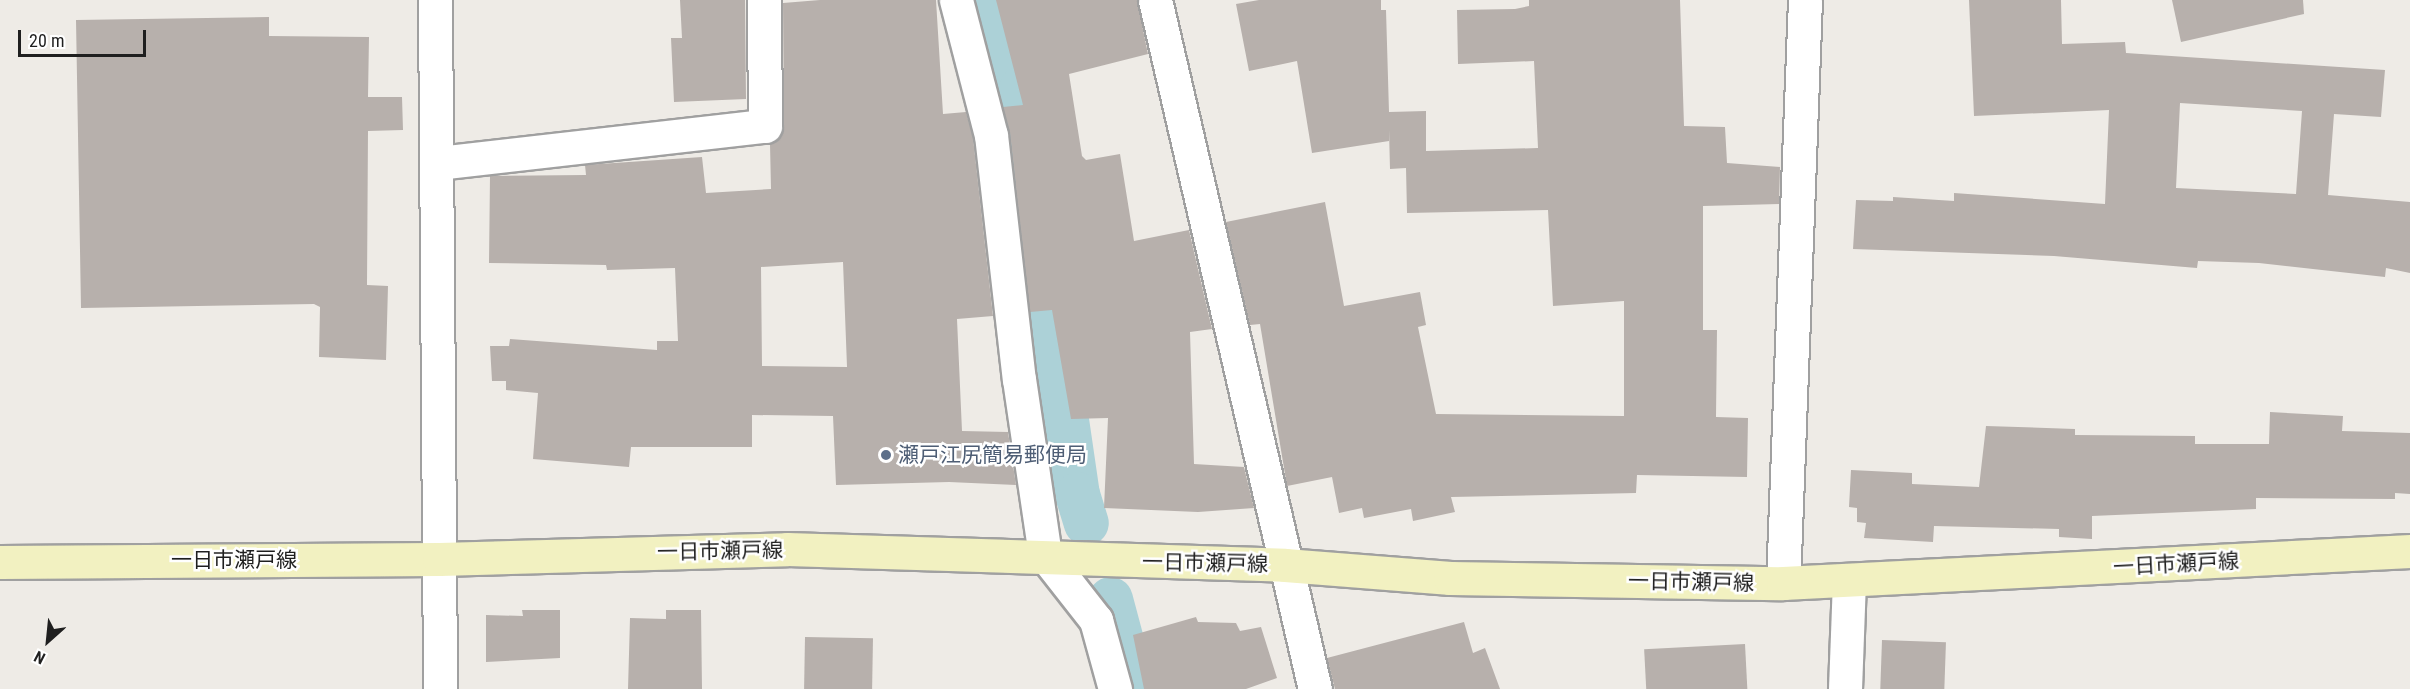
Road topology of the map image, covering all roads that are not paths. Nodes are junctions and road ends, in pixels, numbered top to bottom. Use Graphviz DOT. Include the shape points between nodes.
graph roads {
  1 [pos="435,0"];
  2 [pos="764,0"];
  3 [pos="956,0"];
  4 [pos="1155,0"];
  5 [pos="1805,0"];
  6 [pos="438,163"];
  7 [pos="2410,551"];
  8 [pos="1045,555"];
  9 [pos="439,559"];
  10 [pos="0,562"];
  11 [pos="1285,565"];
  12 [pos="1849,582"];
  13 [pos="1783,583"];
  14 [pos="440,689"];
  15 [pos="1115,689"];
  16 [pos="1315,689"];
  17 [pos="1845,689"];
  1 -- 6 [label="street"];
  2 -- 6 [label="street" via="765,126"];
  3 -- 8 [label="street" via="991,135 1019,379"];
  4 -- 11 [label="street" via="1209,219"];
  5 -- 13 [label="street"];
  6 -- 9 [label="street"];
  7 -- 12 [label="main road, 一日市瀬戸線"];
  8 -- 9 [label="main road, 一日市瀬戸線" via="787,549"];
  8 -- 11 [label="main road, 一日市瀬戸線"];
  8 -- 15 [label="street" via="1096,620"];
  9 -- 10 [label="main road, 一日市瀬戸線"];
  9 -- 14 [label="street"];
  11 -- 13 [label="main road, 一日市瀬戸線" via="1450,578"];
  11 -- 16 [label="street"];
  12 -- 13 [label="main road, 一日市瀬戸線"];
  12 -- 17 [label="street"];
}
